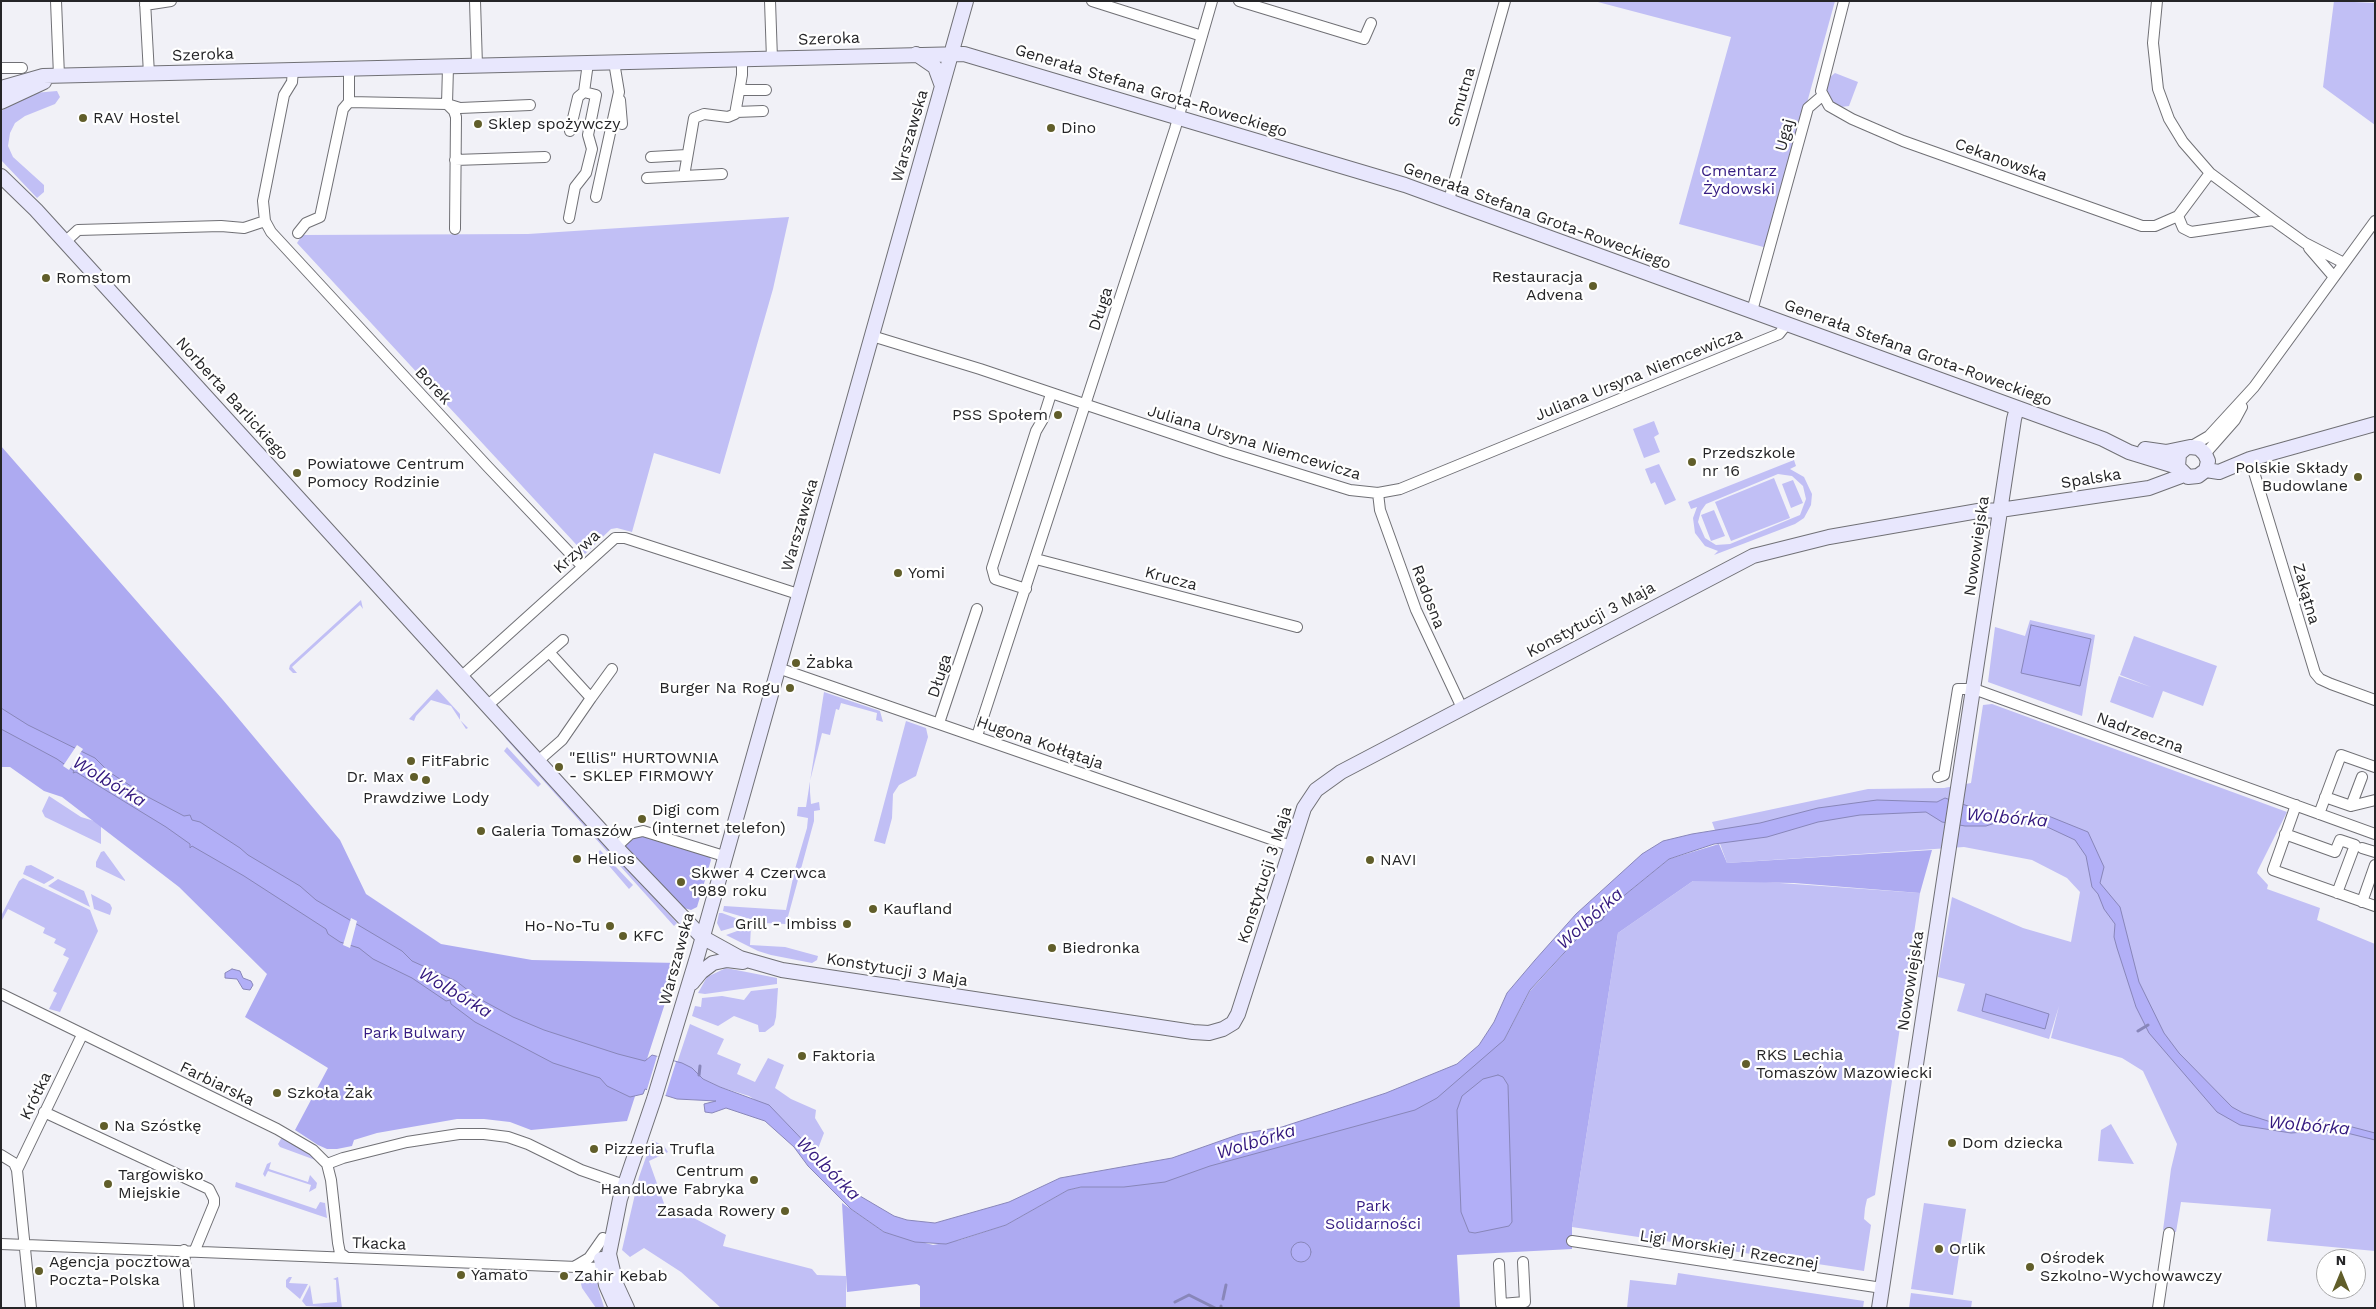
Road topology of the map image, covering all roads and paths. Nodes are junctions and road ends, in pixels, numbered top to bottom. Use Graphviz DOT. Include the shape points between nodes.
graph roads {
  1 [pos="56,1"];
  2 [pos="170,1"];
  3 [pos="475,1"];
  4 [pos="770,1"];
  5 [pos="966,1"];
  6 [pos="1092,1"];
  7 [pos="1212,1"];
  8 [pos="1239,1"];
  9 [pos="1505,1"];
  10 [pos="1844,1"];
  11 [pos="2157,1"];
  12 [pos="145,3"];
  13 [pos="1371,23"];
  14 [pos="1202,36"];
  15 [pos="951,53"];
  16 [pos="916,54"];
  17 [pos="742,59"];
  18 [pos="772,59"];
  19 [pos="614,62"];
  20 [pos="588,63"];
  21 [pos="477,66"];
  22 [pos="448,67"];
  23 [pos="1,68"];
  24 [pos="22,68"];
  25 [pos="349,69"];
  26 [pos="293,70"];
  27 [pos="149,74"];
  28 [pos="59,76"];
  29 [pos="942,87"];
  30 [pos="1,88"];
  31 [pos="740,90"];
  32 [pos="766,90"];
  33 [pos="584,92"];
  34 [pos="619,92"];
  35 [pos="1822,96"];
  36 [pos="1,102"];
  37 [pos="350,102"];
  38 [pos="447,104"];
  39 [pos="530,105"];
  40 [pos="736,112"];
  41 [pos="763,112"];
  42 [pos="1178,117"];
  43 [pos="622,124"];
  44 [pos="570,131"];
  45 [pos="687,155"];
  46 [pos="545,157"];
  47 [pos="651,157"];
  48 [pos="455,160"];
  49 [pos="2210,173"];
  50 [pos="722,174"];
  51 [pos="684,176"];
  52 [pos="4,177"];
  53 [pos="647,178"];
  54 [pos="596,197"];
  55 [pos="1449,200"];
  56 [pos="2178,216"];
  57 [pos="569,218"];
  58 [pos="2273,220"];
  59 [pos="265,221"];
  60 [pos="2375,221"];
  61 [pos="455,229"];
  62 [pos="298,233"];
  63 [pos="65,242"];
  64 [pos="2305,243"];
  65 [pos="2344,263"];
  66 [pos="2334,277"];
  67 [pos="1752,311"];
  68 [pos="1787,324"];
  69 [pos="872,336"];
  70 [pos="2254,387"];
  71 [pos="1051,394"];
  72 [pos="1085,406"];
  73 [pos="2017,408"];
  74 [pos="2375,424"];
  75 [pos="2103,440"];
  76 [pos="2188,447"];
  77 [pos="2250,459"];
  78 [pos="2206,460"];
  79 [pos="2181,471"];
  80 [pos="1378,493"];
  81 [pos="2000,510"];
  82 [pos="1036,559"];
  83 [pos="584,567"];
  84 [pos="1026,590"];
  85 [pos="798,594"];
  86 [pos="977,609"];
  87 [pos="1297,627"];
  88 [pos="563,640"];
  89 [pos="549,652"];
  90 [pos="778,668"];
  91 [pos="612,669"];
  92 [pos="462,676"];
  93 [pos="1974,689"];
  94 [pos="591,698"];
  95 [pos="2375,700"];
  96 [pos="488,706"];
  97 [pos="1462,708"];
  98 [pos="940,724"];
  99 [pos="977,736"];
  100 [pos="538,761"];
  101 [pos="2375,767"];
  102 [pos="1938,777"];
  103 [pos="2362,777"];
  104 [pos="2326,797"];
  105 [pos="2375,799"];
  106 [pos="2296,806"];
  107 [pos="2352,806"];
  108 [pos="2319,814"];
  109 [pos="2355,827"];
  110 [pos="2285,834"];
  111 [pos="2375,834"];
  112 [pos="2349,843"];
  113 [pos="1291,846"];
  114 [pos="616,847"];
  115 [pos="2362,848"];
  116 [pos="2375,852"];
  117 [pos="724,856"];
  118 [pos="2375,865"];
  119 [pos="2337,893"];
  120 [pos="2362,902"];
  121 [pos="2375,906"];
  122 [pos="702,937"];
  123 [pos="758,964"];
  124 [pos="687,990"];
  125 [pos="1,994"];
  126 [pos="82,1035"];
  127 [pos="44,1112"];
  128 [pos="1,1155"];
  129 [pos="327,1164"];
  130 [pos="17,1170"];
  131 [pos="624,1185"];
  132 [pos="620,1199"];
  133 [pos="2169,1233"];
  134 [pos="602,1238"];
  135 [pos="1572,1241"];
  136 [pos="1,1244"];
  137 [pos="25,1245"];
  138 [pos="184,1250"];
  139 [pos="195,1250"];
  140 [pos="347,1258"];
  141 [pos="1524,1262"];
  142 [pos="1499,1264"];
  143 [pos="574,1267"];
  144 [pos="602,1268"];
  145 [pos="1882,1288"];
  146 [pos="31,1308"];
  147 [pos="189,1308"];
  148 [pos="616,1308"];
  149 [pos="627,1308"];
  150 [pos="1879,1308"];
  151 [pos="2158,1308"];
  1 -- 28 [label="street"];
  2 -- 12 [label="street"];
  3 -- 21 [label="street"];
  4 -- 18 [label="street"];
  5 -- 15 [label="street, Warszawska"];
  6 -- 14 [label="street"];
  7 -- 14 [label="street, Długa"];
  8 -- 13 [label="street" via="1364,39"];
  9 -- 55 [label="street, Smutna"];
  10 -- 35 [label="street" via="1822,84"];
  11 -- 49 [label="street" via="2153,43 2158,89 2176,133"];
  12 -- 27 [label="street"];
  14 -- 42 [label="street, Długa"];
  15 -- 16 [label="street, Szeroka"];
  15 -- 29 [label="street, Warszawska"];
  15 -- 42 [label="street, Generała Stefana Grota-Roweckiego" via="982,59"];
  16 -- 18 [label="street, Szeroka"];
  16 -- 29 [label="street" via="935,67"];
  17 -- 18 [label="street, Szeroka"];
  17 -- 19 [label="street, Szeroka"];
  17 -- 31 [label="street"];
  19 -- 20 [label="street, Szeroka"];
  19 -- 34 [label="street"];
  20 -- 21 [label="street, Szeroka"];
  20 -- 33 [label="street"];
  21 -- 22 [label="street, Szeroka"];
  22 -- 25 [label="street, Szeroka"];
  22 -- 38 [label="street"];
  23 -- 24 [label="street"];
  25 -- 26 [label="street, Szeroka"];
  25 -- 37 [label="street"];
  26 -- 27 [label="street, Szeroka"];
  26 -- 59 [label="street" via="292,82 284,95 263,201"];
  27 -- 28 [label="street, Szeroka"];
  28 -- 30 [label="street, Szeroka" via="43,76"];
  28 -- 36 [label="street, Szeroka"];
  29 -- 69 [label="street, Warszawska"];
  31 -- 32 [label="street"];
  31 -- 40 [label="street"];
  33 -- 44 [label="street" via="578,97"];
  33 -- 57 [label="street" via="596,95 588,136 592,149 586,173 576,187"];
  34 -- 43 [label="street"];
  34 -- 54 [label="street"];
  35 -- 56 [label="street, Cekanowska" via="1833,109 1903,141 2129,222 2155,226"];
  35 -- 67 [label="street, Ugaj" via="1808,108"];
  37 -- 38 [label="street"];
  37 -- 62 [label="street" via="343,109 320,217 306,223"];
  38 -- 39 [label="street" via="460,108"];
  38 -- 48 [label="street" via="456,117"];
  40 -- 41 [label="street"];
  40 -- 45 [label="street" via="732,116 704,114 694,118"];
  42 -- 55 [label="street, Generała Stefana Grota-Roweckiego"];
  42 -- 72 [label="street, Długa"];
  45 -- 47 [label="street"];
  45 -- 51 [label="street"];
  46 -- 48 [label="street"];
  48 -- 61 [label="street"];
  49 -- 56 [label="street, Cekanowska"];
  49 -- 58 [label="street"];
  50 -- 51 [label="street"];
  51 -- 53 [label="street"];
  52 -- 63 [label="street, Norberta Barlickiego"];
  55 -- 67 [label="street, Generała Stefana Grota-Roweckiego" via="1676,286"];
  56 -- 58 [label="street" via="2183,228 2191,232"];
  58 -- 64 [label="street"];
  59 -- 63 [label="street" via="244,228 78,230"];
  59 -- 83 [label="street, Borek" via="279,242"];
  60 -- 65 [label="street"];
  63 -- 92 [label="street, Norberta Barlickiego"];
  64 -- 65 [label="street"];
  64 -- 66 [label="street"];
  65 -- 66 [label="street"];
  66 -- 70 [label="street"];
  67 -- 68 [label="street, Generała Stefana Grota-Roweckiego"];
  68 -- 73 [label="street, Generała Stefana Grota-Roweckiego"];
  68 -- 80 [label="street, Juliana Ursyna Niemcewicza" via="1779,334 1400,489"];
  69 -- 71 [label="street, Juliana Ursyna Niemcewicza" via="980,368"];
  69 -- 85 [label="street, Warszawska"];
  70 -- 76 [label="street" via="2209,436"];
  70 -- 78 [label="street"];
  71 -- 72 [label="street, Juliana Ursyna Niemcewicza"];
  71 -- 84 [label="street" via="992,568 995,579"];
  72 -- 80 [label="street, Juliana Ursyna Niemcewicza" via="1350,490"];
  72 -- 82 [label="street, Długa"];
  73 -- 75 [label="street, Generała Stefana Grota-Roweckiego"];
  73 -- 81 [label="street, Nowowiejska"];
  74 -- 77 [label="street"];
  75 -- 76 [label="street, Generała Stefana Grota-Roweckiego" via="2155,452 2175,452"];
  75 -- 79 [label="street, Generała Stefana Grota-Roweckiego"];
  76 -- 78 [label="street" via="2199,448"];
  76 -- 79 [label="street" via="2179,454"];
  77 -- 78 [label="street" via="2219,472"];
  77 -- 95 [label="street, Zakątna" via="2315,673 2331,684"];
  78 -- 79 [label="street" via="2198,476"];
  79 -- 81 [label="street, Spalska" via="2149,488"];
  80 -- 97 [label="street, Radosna" via="1380,510 1416,610"];
  81 -- 93 [label="street, Nowowiejska"];
  81 -- 97 [label="street, Konstytucji 3 Maja" via="1829,537 1753,556"];
  82 -- 84 [label="street, Długa"];
  82 -- 87 [label="street, Krucza"];
  83 -- 85 [label="street, Krzywa" via="608,542 625,538"];
  83 -- 92 [label="street, Krzywa"];
  84 -- 99 [label="street, Długa"];
  85 -- 90 [label="street, Warszawska"];
  86 -- 98 [label="street, Długa"];
  88 -- 89 [label="street"];
  89 -- 94 [label="street"];
  89 -- 96 [label="street"];
  90 -- 98 [label="street, Hugona Kołłątaja"];
  90 -- 117 [label="street, Warszawska"];
  91 -- 94 [label="street"];
  92 -- 96 [label="street, Norberta Barlickiego"];
  93 -- 102 [label="street" via="1958,689 1944,776"];
  93 -- 106 [label="street, Nadrzeczna"];
  93 -- 145 [label="street, Nowowiejska"];
  94 -- 100 [label="street" via="562,740"];
  96 -- 100 [label="street, Norberta Barlickiego"];
  97 -- 113 [label="street, Konstytucji 3 Maja" via="1323,784 1304,808"];
  98 -- 99 [label="street, Hugona Kołłątaja"];
  99 -- 113 [label="street, Hugona Kołłątaja"];
  100 -- 114 [label="street, Norberta Barlickiego"];
  101 -- 104 [label="street" via="2341,755"];
  103 -- 107 [label="street"];
  104 -- 107 [label="street"];
  104 -- 108 [label="street"];
  105 -- 107 [label="street"];
  106 -- 108 [label="street, Nadrzeczna"];
  106 -- 110 [label="street"];
  108 -- 109 [label="street, Nadrzeczna"];
  109 -- 111 [label="street, Nadrzeczna"];
  109 -- 112 [label="street"];
  110 -- 112 [label="street" via="2335,852 2340,840"];
  110 -- 119 [label="street" via="2273,870"];
  112 -- 119 [label="street" via="2354,845"];
  113 -- 123 [label="street, Konstytucji 3 Maja" via="1242,1006 1233,1023 1209,1033 910,990"];
  114 -- 117 [label="street" via="630,834 643,831"];
  114 -- 122 [label="street, Norberta Barlickiego"];
  115 -- 116 [label="street"];
  117 -- 122 [label="street, Warszawska"];
  118 -- 120 [label="street"];
  119 -- 120 [label="street"];
  120 -- 121 [label="street"];
  122 -- 123 [label="street, Konstytucji 3 Maja"];
  122 -- 124 [label="street, Warszawska"];
  123 -- 124 [label="street" via="727,960 713,963 700,972"];
  124 -- 131 [label="street, Warszawska"];
  125 -- 126 [label="street, Farbiarska"];
  126 -- 127 [label="street, Krótka"];
  126 -- 129 [label="street, Farbiarska" via="277,1129 313,1150"];
  127 -- 130 [label="street, Krótka"];
  127 -- 139 [label="street" via="209,1189 214,1204"];
  128 -- 130 [label="street" via="14,1163"];
  129 -- 131 [label="street" via="407,1142 459,1134 484,1134 528,1144 581,1170"];
  129 -- 140 [label="street" via="340,1253"];
  130 -- 137 [label="street"];
  131 -- 132 [label="street, Warszawska"];
  132 -- 134 [label="street"];
  132 -- 149 [label="street" via="609,1254 616,1284"];
  133 -- 151 [label="street"];
  134 -- 143 [label="street" via="589,1258"];
  134 -- 144 [label="street"];
  135 -- 145 [label="street, Ligi Morskiej i Rzecznej"];
  136 -- 137 [label="street, Tkacka"];
  137 -- 138 [label="street, Tkacka"];
  137 -- 146 [label="street"];
  138 -- 139 [label="street, Tkacka"];
  138 -- 147 [label="street"];
  139 -- 140 [label="street, Tkacka"];
  140 -- 143 [label="street, Tkacka"];
  141 -- 142 [label="street" via="1525,1302 1501,1304"];
  143 -- 144 [label="street, Tkacka"];
  144 -- 148 [label="street"];
  145 -- 150 [label="street, Nowowiejska"];
}
